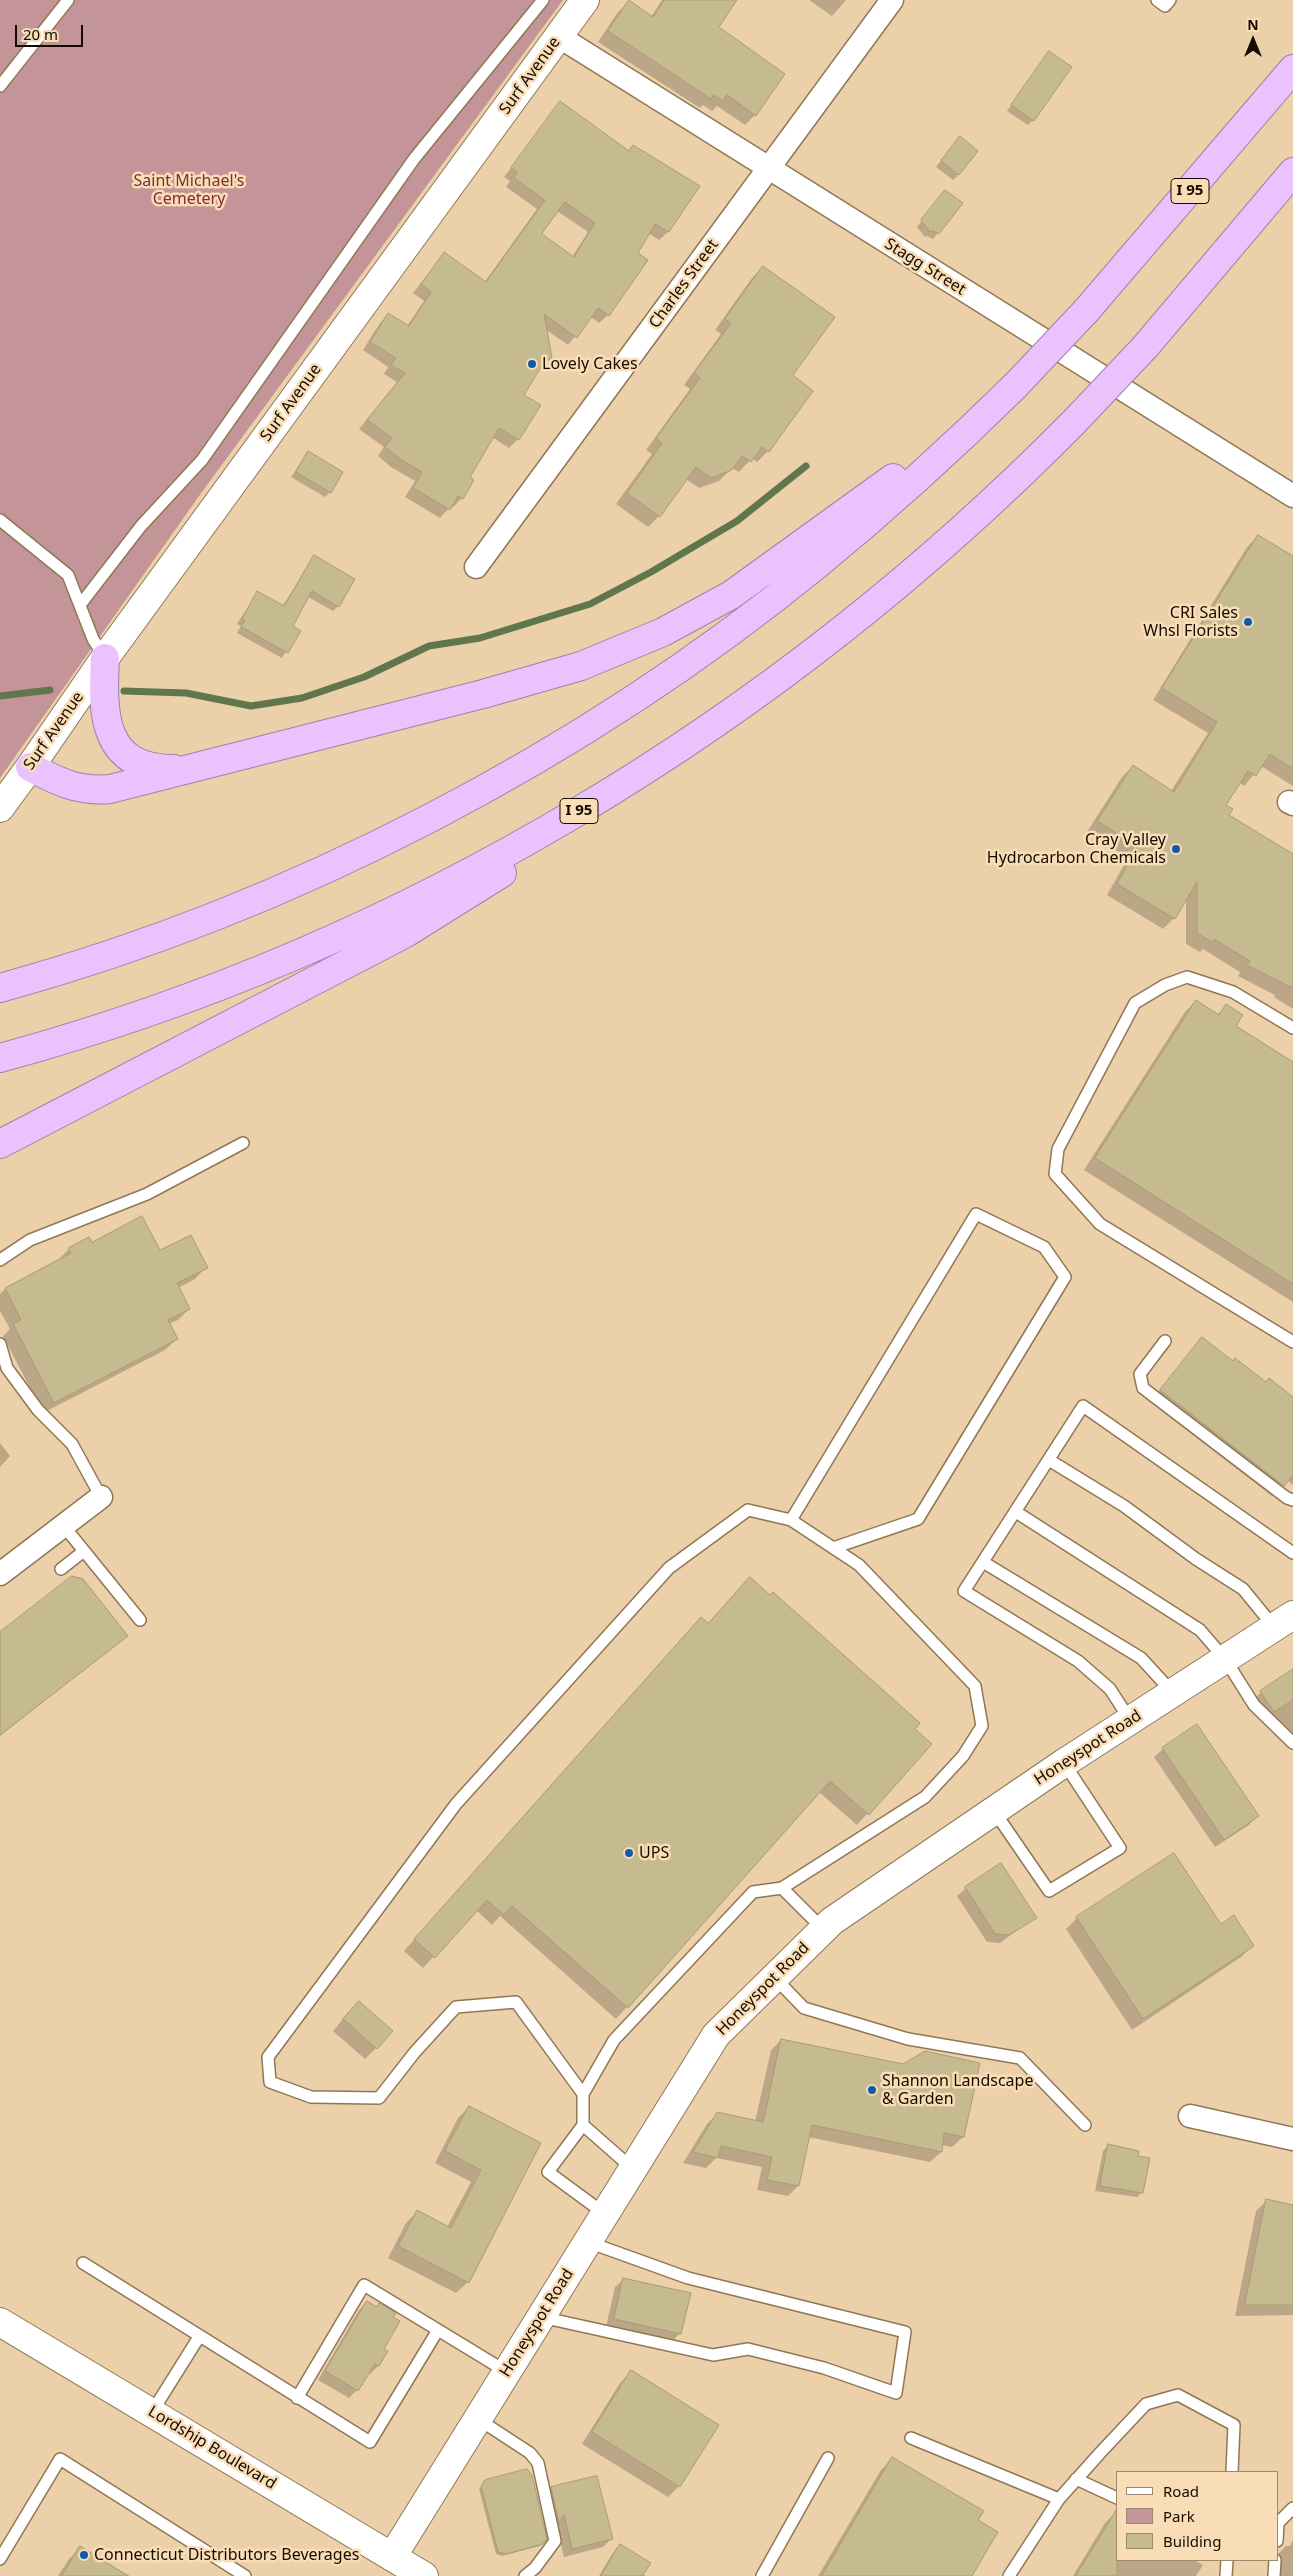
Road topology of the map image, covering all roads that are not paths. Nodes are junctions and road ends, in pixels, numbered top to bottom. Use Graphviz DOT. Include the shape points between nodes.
graph roads {
  1 [pos="68,0"];
  2 [pos="543,0"];
  3 [pos="585,0"];
  4 [pos="892,0"];
  5 [pos="1156,0"];
  6 [pos="1170,0"];
  7 [pos="558,36"];
  8 [pos="1293,69"];
  9 [pos="0,86"];
  10 [pos="769,169"];
  11 [pos="1293,172"];
  12 [pos="1009,391"];
  13 [pos="1293,496"];
  14 [pos="0,520"];
  15 [pos="476,567"];
  16 [pos="80,605"];
  17 [pos="104,658"];
  18 [pos="663,760"];
  19 [pos="30,767"];
  20 [pos="183,769"];
  21 [pos="4,797"];
  22 [pos="0,988"];
  23 [pos="1293,1028"];
  24 [pos="0,1058"];
  25 [pos="243,1143"];
  26 [pos="0,1144"];
  27 [pos="0,1260"];
  28 [pos="1165,1341"];
  29 [pos="1293,1342"];
  30 [pos="0,1344"];
  31 [pos="1049,1460"];
  32 [pos="100,1497"];
  33 [pos="1293,1500"];
  34 [pos="1016,1512"];
  35 [pos="791,1520"];
  36 [pos="63,1526"];
  37 [pos="833,1548"];
  38 [pos="84,1551"];
  39 [pos="1293,1553"];
  40 [pos="983,1562"];
  41 [pos="61,1569"];
  42 [pos="0,1574"];
  43 [pos="140,1620"];
  44 [pos="1284,1621"];
  45 [pos="1225,1659"];
  46 [pos="1173,1693"];
  47 [pos="1130,1720"];
  48 [pos="1293,1743"];
  49 [pos="1064,1763"];
  50 [pos="994,1811"];
  51 [pos="782,1888"];
  52 [pos="823,1929"];
  53 [pos="774,1977"];
  54 [pos="583,2094"];
  55 [pos="1190,2116"];
  56 [pos="583,2125"];
  57 [pos="1085,2125"];
  58 [pos="1293,2139"];
  59 [pos="633,2169"];
  60 [pos="605,2214"];
  61 [pos="588,2242"];
  62 [pos="83,2263"];
  63 [pos="541,2317"];
  64 [pos="0,2322"];
  65 [pos="438,2330"];
  66 [pos="199,2337"];
  67 [pos="507,2372"];
  68 [pos="297,2398"];
  69 [pos="152,2412"];
  70 [pos="478,2418"];
  71 [pos="911,2438"];
  72 [pos="828,2458"];
  73 [pos="1232,2471"];
  74 [pos="1076,2479"];
  75 [pos="1116,2498"];
  76 [pos="1059,2499"];
  77 [pos="1293,2508"];
  78 [pos="1278,2523"];
  79 [pos="392,2556"];
  80 [pos="0,2559"];
  81 [pos="1227,2561"];
  82 [pos="1276,2561"];
  83 [pos="245,2576"];
  84 [pos="424,2576"];
  85 [pos="525,2576"];
  86 [pos="762,2576"];
  87 [pos="1009,2576"];
  88 [pos="1226,2576"];
  89 [pos="1274,2576"];
  1 -- 9 [label="lane"];
  2 -- 16 [label="lane" via="414,159 202,460 141,526"];
  3 -- 7 [label="main road, Surf Avenue"];
  4 -- 10 [label="street, Charles Street"];
  5 -- 6 [label="lane" via="1165,6"];
  7 -- 10 [label="street, Stagg Street"];
  7 -- 17 [label="main road, Surf Avenue"];
  8 -- 12 [label="highway, I 95, bridge" via="1086,311"];
  10 -- 13 [label="street, Stagg Street"];
  10 -- 15 [label="street, Charles Street"];
  11 -- 18 [label="highway, I 95, bridge" via="1145,347 1074,422 978,515 865,613 786,674"];
  12 -- 20 [label="highway" via="731,595 663,632 554,674"];
  12 -- 22 [label="highway, I 95" via="937,461 818,564 684,664 542,755 397,834 260,897 166,934"];
  14 -- 16 [label="lane" via="68,575"];
  16 -- 17 [label="lane"];
  17 -- 19 [label="main road, Surf Avenue"];
  17 -- 20 [label="highway" via="104,705 113,741 131,759 163,769"];
  18 -- 24 [label="highway, I 95" via="457,880 337,937 171,1004"];
  18 -- 26 [label="highway" via="471,894 406,934"];
  19 -- 20 [label="highway" via="58,782 95,790 110,789"];
  19 -- 21 [label="main road, Surf Avenue"];
  23 -- 29 [label="lane" via="1233,992 1187,978 1165,985 1136,1003 1058,1149 1055,1174 1100,1224"];
  25 -- 27 [label="lane" via="147,1194 30,1240"];
  28 -- 33 [label="lane" via="1140,1374 1143,1388 1286,1498"];
  30 -- 32 [label="lane" via="7,1368 38,1410 72,1444"];
  31 -- 34 [label="lane"];
  31 -- 39 [label="lane" via="1084,1406"];
  31 -- 44 [label="lane" via="1124,1506"];
  32 -- 36 [label="street"];
  34 -- 40 [label="lane"];
  34 -- 45 [label="lane" via="1200,1630"];
  35 -- 37 [label="lane"];
  35 -- 37 [label="lane" via="976,1214 1044,1247 1065,1277 918,1519"];
  35 -- 54 [label="lane" via="748,1510 669,1568 456,1804 268,2057 270,2082 311,2097 380,2098 415,2052 456,2007 516,2002"];
  36 -- 38 [label="lane"];
  36 -- 42 [label="street"];
  37 -- 51 [label="lane" via="859,1565 975,1686 982,1726 963,1756 925,1797"];
  38 -- 41 [label="lane"];
  38 -- 43 [label="lane"];
  40 -- 46 [label="lane" via="1141,1658"];
  40 -- 47 [label="lane" via="964,1591 1078,1661 1110,1689"];
  44 -- 45 [label="main road, Honeyspot Road"];
  45 -- 46 [label="main road, Honeyspot Road"];
  45 -- 48 [label="lane" via="1254,1705"];
  46 -- 47 [label="main road, Honeyspot Road"];
  47 -- 49 [label="main road, Honeyspot Road"];
  49 -- 50 [label="main road, Honeyspot Road"];
  49 -- 50 [label="lane" via="1120,1848 1048,1891"];
  50 -- 52 [label="main road, Honeyspot Road"];
  51 -- 52 [label="lane"];
  51 -- 54 [label="lane" via="753,1892 614,2040"];
  52 -- 53 [label="main road, Honeyspot Road"];
  53 -- 57 [label="lane" via="804,2008 908,2038 1020,2058"];
  53 -- 59 [label="main road, Honeyspot Road" via="716,2035"];
  54 -- 56 [label="lane"];
  55 -- 58 [label="street"];
  56 -- 59 [label="lane"];
  56 -- 60 [label="lane" via="548,2172"];
  59 -- 60 [label="main road, Honeyspot Road"];
  60 -- 61 [label="main road, Honeyspot Road"];
  61 -- 63 [label="main road, Honeyspot Road"];
  61 -- 63 [label="lane" via="688,2278 905,2332 896,2393 824,2368 748,2349 713,2355"];
  62 -- 66 [label="lane"];
  63 -- 67 [label="main road, Honeyspot Road"];
  64 -- 69 [label="main road, Lordship Boulevard"];
  65 -- 67 [label="lane"];
  65 -- 68 [label="lane" via="370,2442"];
  65 -- 68 [label="lane" via="364,2286"];
  66 -- 68 [label="lane"];
  66 -- 69 [label="lane"];
  67 -- 70 [label="main road, Honeyspot Road"];
  69 -- 79 [label="main road, Lordship Boulevard"];
  70 -- 79 [label="main road, Honeyspot Road"];
  70 -- 85 [label="lane" via="530,2453 538,2463 555,2541"];
  71 -- 76 [label="lane"];
  72 -- 86 [label="lane"];
  73 -- 74 [label="lane" via="1234,2425 1178,2395 1146,2404"];
  74 -- 75 [label="lane"];
  74 -- 76 [label="lane"];
  76 -- 87 [label="lane"];
  77 -- 78 [label="lane"];
  79 -- 84 [label="main road, Lordship Boulevard"];
  80 -- 83 [label="lane" via="60,2459"];
  81 -- 88 [label="lane"];
  82 -- 89 [label="lane"];
}
